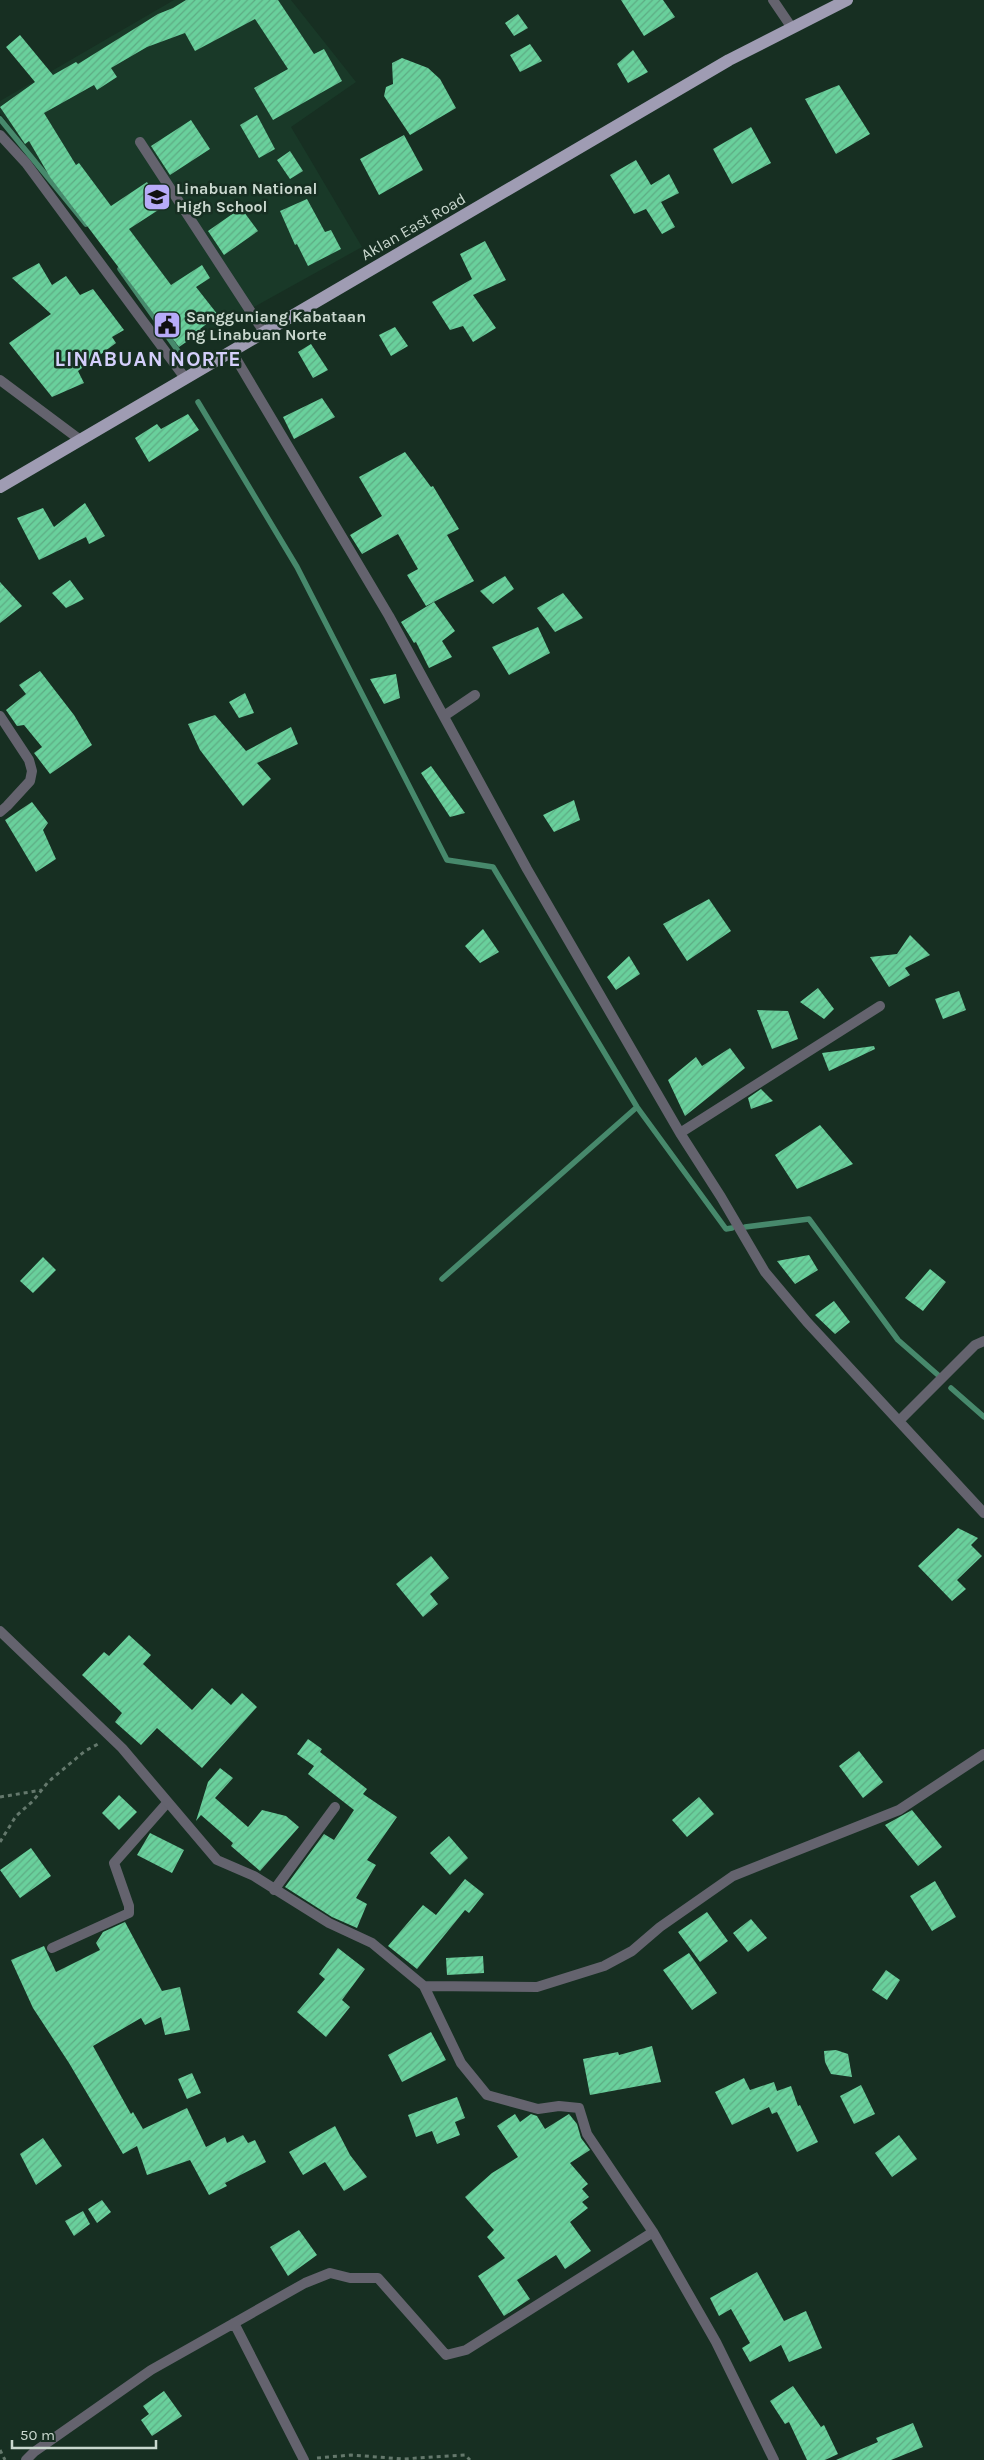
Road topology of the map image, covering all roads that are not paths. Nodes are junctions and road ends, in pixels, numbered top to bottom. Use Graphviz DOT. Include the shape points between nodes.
graph roads {
  1 [pos="772,0"];
  2 [pos="847,0"];
  3 [pos="792,28"];
  4 [pos="0,135"];
  5 [pos="140,142"];
  6 [pos="264,332"];
  7 [pos="232,352"];
  8 [pos="185,378"];
  9 [pos="0,380"];
  10 [pos="79,439"];
  11 [pos="0,487"];
  12 [pos="475,694"];
  13 [pos="0,716"];
  14 [pos="444,716"];
  15 [pos="0,812"];
  16 [pos="880,1006"];
  17 [pos="680,1133"];
  18 [pos="984,1341"];
  19 [pos="899,1421"];
  20 [pos="984,1514"];
  21 [pos="0,1631"];
  22 [pos="984,1754"];
  23 [pos="167,1803"];
  24 [pos="335,1807"];
  25 [pos="274,1890"];
  26 [pos="52,1948"];
  27 [pos="424,1986"];
  28 [pos="653,2232"];
  29 [pos="234,2323"];
  30 [pos="26,2460"];
  31 [pos="304,2460"];
  32 [pos="774,2460"];
  1 -- 3 [label="street"];
  2 -- 3 [label="main road, Aklan East Road"];
  3 -- 6 [label="main road, Aklan East Road" via="729,60"];
  4 -- 8 [label="street" via="26,163"];
  5 -- 6 [label="street"];
  6 -- 7 [label="main road, Aklan East Road"];
  7 -- 8 [label="main road, Aklan East Road"];
  7 -- 14 [label="street" via="389,616"];
  8 -- 10 [label="main road, Aklan East Road"];
  9 -- 10 [label="street"];
  10 -- 11 [label="main road, Aklan East Road"];
  12 -- 14 [label="street"];
  13 -- 15 [label="street" via="29,760 32,771 30,780"];
  14 -- 17 [label="street" via="527,869"];
  16 -- 17 [label="street"];
  17 -- 19 [label="street" via="765,1272 806,1322"];
  18 -- 19 [label="street" via="974,1345"];
  19 -- 20 [label="street"];
  21 -- 23 [label="street" via="118,1745"];
  22 -- 27 [label="street" via="899,1810 733,1876 660,1927 632,1951 604,1966 537,1987"];
  23 -- 25 [label="street" via="216,1860 254,1876"];
  23 -- 26 [label="street" via="114,1864 129,1914"];
  24 -- 25 [label="street"];
  25 -- 27 [label="street" via="329,1924 372,1943"];
  27 -- 28 [label="street" via="461,2063 487,2095 538,2109 579,2108 587,2134"];
  28 -- 29 [label="street" via="466,2350 446,2355 378,2278 350,2278 330,2273 305,2283"];
  28 -- 32 [label="street" via="716,2342"];
  29 -- 30 [label="street" via="151,2370"];
  29 -- 31 [label="street"];
}
